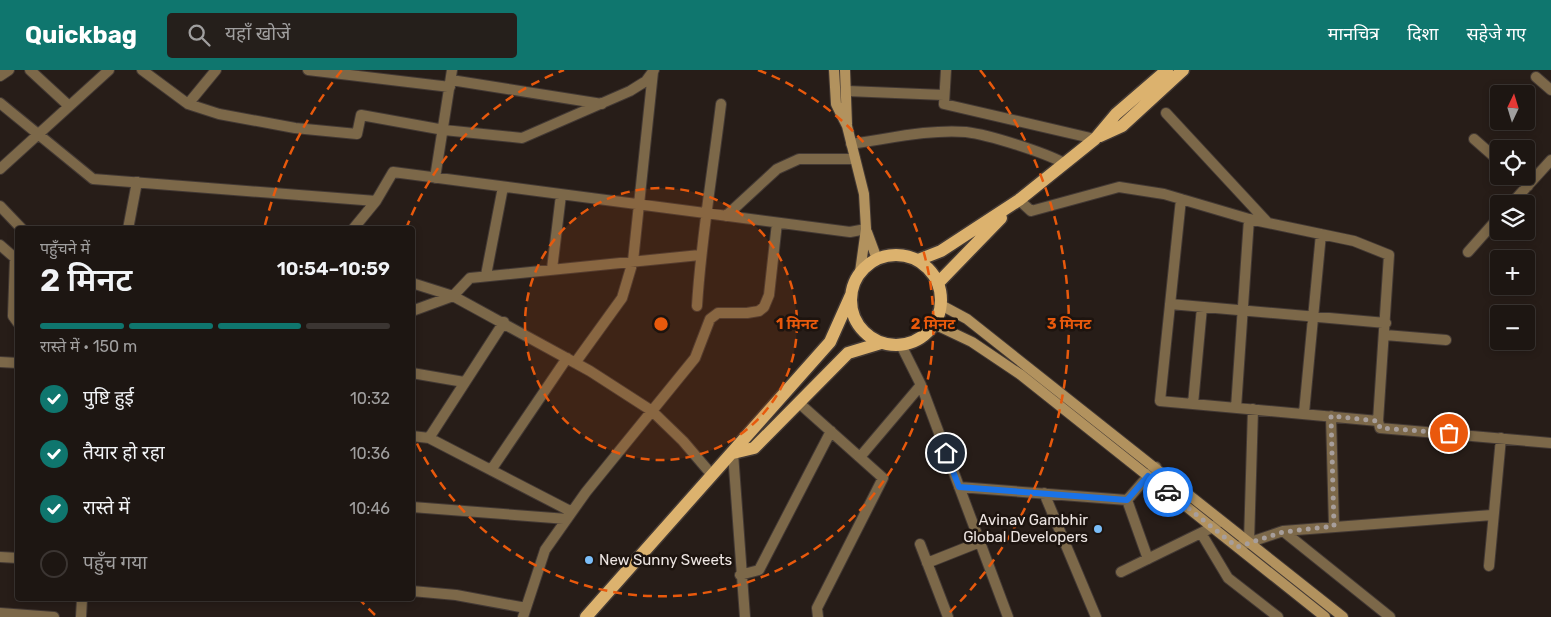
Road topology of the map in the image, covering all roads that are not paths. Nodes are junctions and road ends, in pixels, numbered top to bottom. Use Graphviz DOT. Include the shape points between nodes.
graph roads {
  1 [pos="9,70"];
  2 [pos="30,70"];
  3 [pos="109,70"];
  4 [pos="142,70"];
  5 [pos="216,70"];
  6 [pos="308,70"];
  7 [pos="654,70"];
  8 [pos="834,70"];
  9 [pos="845,70"];
  10 [pos="946,70"];
  11 [pos="1167,70"];
  12 [pos="1184,70"];
  13 [pos="0,76"];
  14 [pos="1536,77"];
  15 [pos="451,79"];
  16 [pos="1551,90"];
  17 [pos="847,91"];
  18 [pos="944,95"];
  19 [pos="0,103"];
  20 [pos="188,104"];
  21 [pos="602,104"];
  22 [pos="721,104"];
  23 [pos="69,106"];
  24 [pos="1166,113"];
  25 [pos="847,126"];
  26 [pos="444,130"];
  27 [pos="39,134"];
  28 [pos="1095,138"];
  29 [pos="1474,139"];
  30 [pos="851,144"];
  31 [pos="1490,153"];
  32 [pos="855,159"];
  33 [pos="1551,160"];
  34 [pos="1064,163"];
  35 [pos="0,169"];
  36 [pos="435,178"];
  37 [pos="137,182"];
  38 [pos="1528,186"];
  39 [pos="503,188"];
  40 [pos="561,195"];
  41 [pos="1520,195"];
  42 [pos="1181,199"];
  43 [pos="1019,200"];
  44 [pos="376,201"];
  45 [pos="640,205"];
  46 [pos="0,206"];
  47 [pos="708,214"];
  48 [pos="726,216"];
  49 [pos="1250,220"];
  50 [pos="776,223"];
  51 [pos="1268,223"];
  52 [pos="19,226"];
  53 [pos="129,226"];
  54 [pos="355,226"];
  55 [pos="866,228"];
  56 [pos="1490,228"];
  57 [pos="1321,234"];
  58 [pos="0,245"];
  59 [pos="1468,252"];
  60 [pos="700,255"];
  61 [pos="15,258"];
  62 [pos="15,258"];
  63 [pos="877,259"];
  64 [pos="918,260"];
  65 [pos="633,261"];
  66 [pos="552,269"];
  67 [pos="860,272"];
  68 [pos="486,275"];
  69 [pos="938,283"];
  70 [pos="415,284"];
  71 [pos="851,295"];
  72 [pos="453,296"];
  73 [pos="1170,304"];
  74 [pos="941,305"];
  75 [pos="697,306"];
  76 [pos="1202,307"];
  77 [pos="415,309"];
  78 [pos="1243,311"];
  79 [pos="1313,317"];
  80 [pos="15,319"];
  81 [pos="504,322"];
  82 [pos="934,324"];
  83 [pos="1386,324"];
  84 [pos="1385,335"];
  85 [pos="1446,340"];
  86 [pos="881,343"];
  87 [pos="900,345"];
  88 [pos="571,360"];
  89 [pos="0,362"];
  90 [pos="15,363"];
  91 [pos="415,374"];
  92 [pos="464,382"];
  93 [pos="921,385"];
  94 [pos="799,403"];
  95 [pos="1193,404"];
  96 [pos="1236,408"];
  97 [pos="1253,409"];
  98 [pos="652,411"];
  99 [pos="1304,413"];
  100 [pos="1331,416"];
  101 [pos="1378,421"];
  102 [pos="831,431"];
  103 [pos="415,436"];
  104 [pos="429,438"];
  105 [pos="1501,438"];
  106 [pos="1551,442"];
  107 [pos="733,453"];
  108 [pos="860,457"];
  109 [pos="1156,467"];
  110 [pos="491,470"];
  111 [pos="712,474"];
  112 [pos="1148,476"];
  113 [pos="959,487"];
  114 [pos="1044,493"];
  115 [pos="1127,500"];
  116 [pos="415,507"];
  117 [pos="1492,515"];
  118 [pos="570,516"];
  119 [pos="1222,520"];
  120 [pos="1334,526"];
  121 [pos="1212,528"];
  122 [pos="1283,532"];
  123 [pos="1201,533"];
  124 [pos="980,542"];
  125 [pos="1249,542"];
  126 [pos="920,544"];
  127 [pos="1237,547"];
  128 [pos="0,557"];
  129 [pos="15,558"];
  130 [pos="1148,559"];
  131 [pos="927,564"];
  132 [pos="1489,566"];
  133 [pos="1121,572"];
  134 [pos="740,575"];
  135 [pos="415,591"];
  136 [pos="82,601"];
  137 [pos="524,613"];
  138 [pos="0,614"];
  139 [pos="54,617"];
  140 [pos="81,617"];
  141 [pos="586,617"];
  142 [pos="745,617"];
  143 [pos="818,617"];
  144 [pos="948,617"];
  145 [pos="1008,617"];
  146 [pos="1096,617"];
  147 [pos="1278,617"];
  148 [pos="1325,617"];
  149 [pos="1343,617"];
  150 [pos="1390,617"];
  1 -- 13 [label="street"];
  2 -- 23 [label="street"];
  3 -- 23 [label="street"];
  4 -- 20 [label="street"];
  5 -- 20 [label="street"];
  6 -- 15 [label="street"];
  7 -- 21 [label="street" via="646,81"];
  7 -- 45 [label="street"];
  8 -- 25 [label="street" via="836,104"];
  9 -- 17 [label="street"];
  10 -- 18 [label="street"];
  11 -- 28 [label="main road" via="1116,114"];
  12 -- 28 [label="main road" via="1122,126"];
  14 -- 16 [label="street"];
  15 -- 21 [label="street"];
  15 -- 26 [label="street"];
  17 -- 18 [label="street"];
  17 -- 25 [label="street"];
  18 -- 28 [label="street" via="944,104"];
  19 -- 27 [label="street"];
  20 -- 26 [label="street" via="220,114 295,128 357,134 361,115"];
  21 -- 26 [label="street" via="522,138"];
  22 -- 47 [label="street"];
  23 -- 27 [label="street"];
  24 -- 51 [label="street"];
  25 -- 30 [label="street"];
  26 -- 36 [label="street"];
  27 -- 35 [label="street"];
  27 -- 37 [label="street" via="93,179"];
  28 -- 34 [label="main road"];
  29 -- 31 [label="street"];
  30 -- 32 [label="street"];
  30 -- 34 [label="street" via="932,133 966,132 1030,149"];
  32 -- 48 [label="street" via="799,159 777,169"];
  32 -- 55 [label="street" via="864,194"];
  33 -- 38 [label="street"];
  34 -- 43 [label="main road"];
  36 -- 39 [label="street"];
  36 -- 44 [label="street" via="393,172"];
  37 -- 44 [label="street"];
  37 -- 53 [label="street"];
  38 -- 41 [label="street"];
  39 -- 40 [label="street"];
  39 -- 68 [label="street"];
  40 -- 45 [label="street"];
  40 -- 66 [label="street"];
  42 -- 43 [label="street" via="1119,187 1032,211"];
  42 -- 49 [label="street"];
  42 -- 73 [label="street"];
  43 -- 64 [label="main road" via="941,251"];
  43 -- 69 [label="main road"];
  44 -- 54 [label="street"];
  45 -- 47 [label="street"];
  45 -- 65 [label="street"];
  46 -- 52 [label="street"];
  47 -- 48 [label="street"];
  47 -- 60 [label="street"];
  48 -- 50 [label="street"];
  49 -- 51 [label="street"];
  49 -- 78 [label="street"];
  50 -- 55 [label="street" via="850,232"];
  50 -- 98 [label="street" via="769,295 764,307 747,313 718,313 710,319 696,358"];
  51 -- 57 [label="street"];
  55 -- 63 [label="street"];
  55 -- 67 [label="street"];
  56 -- 59 [label="street"];
  57 -- 79 [label="street"];
  57 -- 83 [label="street" via="1354,240 1389,255"];
  58 -- 61 [label="street"];
  60 -- 65 [label="street"];
  60 -- 75 [label="street"];
  62 -- 80 [label="street"];
  63 -- 64 [label="main road" via="890,255"];
  63 -- 67 [label="main road"];
  64 -- 69 [label="main road"];
  65 -- 66 [label="street"];
  65 -- 88 [label="street" via="622,298"];
  66 -- 68 [label="street"];
  67 -- 71 [label="main road"];
  68 -- 72 [label="street" via="470,278"];
  69 -- 74 [label="main road"];
  70 -- 72 [label="street"];
  71 -- 86 [label="main road" via="857,324"];
  71 -- 107 [label="main road" via="830,342"];
  72 -- 77 [label="street"];
  72 -- 81 [label="street"];
  73 -- 76 [label="street"];
  73 -- 95 [label="street" via="1160,401"];
  74 -- 82 [label="main road"];
  74 -- 109 [label="street" via="967,319"];
  76 -- 78 [label="street"];
  76 -- 95 [label="street"];
  78 -- 79 [label="street"];
  78 -- 96 [label="street"];
  79 -- 83 [label="street"];
  79 -- 99 [label="street"];
  81 -- 88 [label="street"];
  81 -- 92 [label="street"];
  82 -- 87 [label="main road" via="920,338"];
  82 -- 112 [label="street" via="972,342 1022,375"];
  83 -- 84 [label="street"];
  84 -- 85 [label="street"];
  84 -- 101 [label="street"];
  86 -- 87 [label="main road"];
  86 -- 94 [label="main road" via="848,353"];
  87 -- 93 [label="street"];
  88 -- 98 [label="street"];
  88 -- 110 [label="street"];
  89 -- 90 [label="street"];
  91 -- 92 [label="street"];
  92 -- 104 [label="street"];
  93 -- 108 [label="street"];
  93 -- 113 [label="street"];
  94 -- 102 [label="street"];
  94 -- 107 [label="main road" via="754,448"];
  95 -- 96 [label="street"];
  96 -- 97 [label="street"];
  97 -- 99 [label="street"];
  97 -- 125 [label="street"];
  98 -- 111 [label="street"];
  98 -- 118 [label="street"];
  99 -- 100 [label="street"];
  100 -- 101 [label="street"];
  100 -- 120 [label="street"];
  101 -- 105 [label="street" via="1380,428"];
  102 -- 108 [label="street"];
  102 -- 134 [label="street" via="759,570"];
  103 -- 104 [label="street"];
  104 -- 110 [label="street"];
  105 -- 106 [label="street"];
  105 -- 117 [label="street"];
  107 -- 111 [label="main road"];
  107 -- 134 [label="street"];
  108 -- 143 [label="street" via="883,478 817,608"];
  109 -- 112 [label="street"];
  109 -- 119 [label="street"];
  110 -- 118 [label="street"];
  111 -- 141 [label="main road"];
  112 -- 115 [label="street"];
  112 -- 121 [label="street"];
  113 -- 114 [label="street"];
  113 -- 124 [label="street"];
  114 -- 115 [label="street"];
  114 -- 146 [label="street"];
  115 -- 130 [label="street"];
  116 -- 118 [label="street"];
  117 -- 120 [label="street"];
  117 -- 132 [label="street"];
  118 -- 137 [label="street" via="545,550"];
  119 -- 121 [label="street"];
  119 -- 125 [label="street"];
  120 -- 122 [label="street"];
  121 -- 123 [label="street"];
  121 -- 127 [label="street"];
  122 -- 125 [label="street"];
  122 -- 150 [label="street"];
  123 -- 130 [label="street"];
  123 -- 147 [label="street" via="1228,578"];
  124 -- 131 [label="street"];
  124 -- 145 [label="street"];
  125 -- 127 [label="street"];
  125 -- 149 [label="street"];
  126 -- 131 [label="street"];
  127 -- 148 [label="street"];
  128 -- 129 [label="street"];
  130 -- 133 [label="street"];
  131 -- 144 [label="street"];
  134 -- 142 [label="street"];
  135 -- 137 [label="street" via="456,595"];
  136 -- 140 [label="street"];
  138 -- 139 [label="street"];
}
